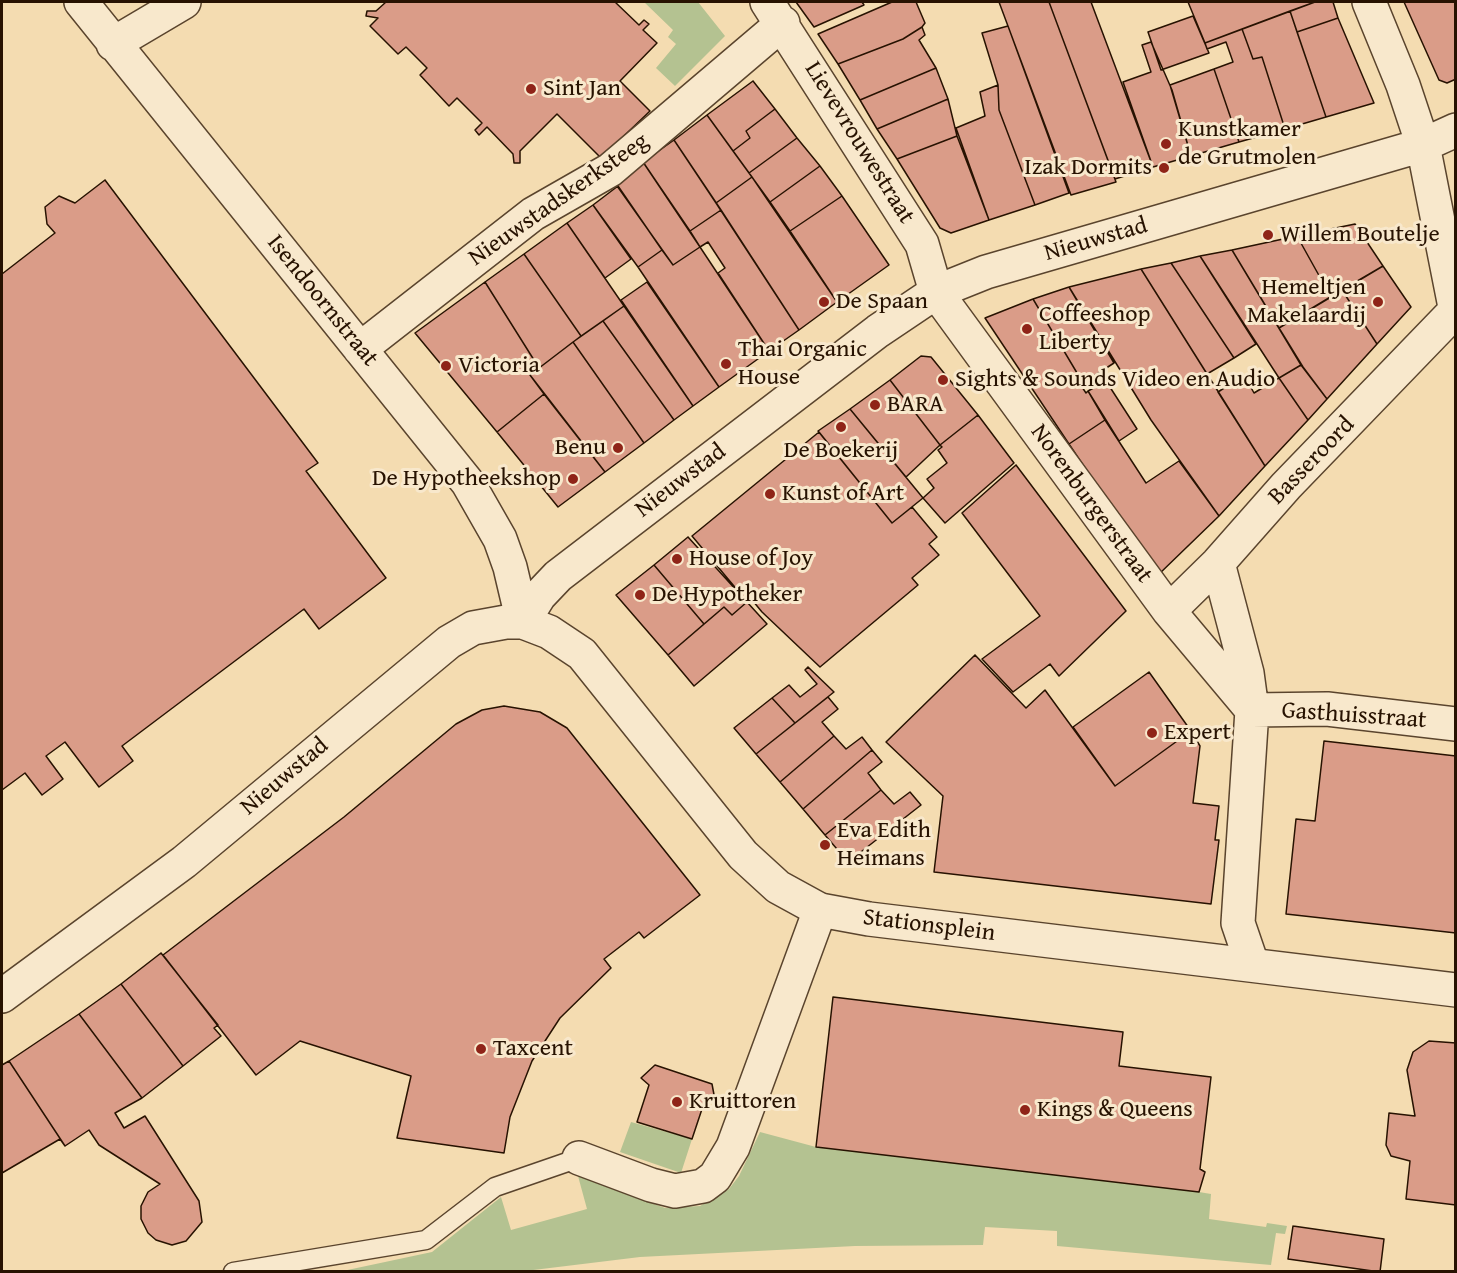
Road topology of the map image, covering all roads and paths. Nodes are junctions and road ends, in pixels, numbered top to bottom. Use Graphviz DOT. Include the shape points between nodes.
graph roads {
  1 [pos="81,2"];
  2 [pos="184,2"];
  3 [pos="1369,2"];
  4 [pos="775,12"];
  5 [pos="113,44"];
  6 [pos="1455,130"];
  7 [pos="1423,145"];
  8 [pos="936,292"];
  9 [pos="1455,311"];
  10 [pos="360,349"];
  11 [pos="1218,563"];
  12 [pos="1169,611"];
  13 [pos="523,622"];
  14 [pos="1252,710"];
  15 [pos="1455,724"];
  16 [pos="820,910"];
  17 [pos="1252,964"];
  18 [pos="1455,990"];
  19 [pos="2,996"];
  20 [pos="579,1158"];
  21 [pos="233,1272"];
  1 -- 5 [label="street, Isendoornstraat"];
  2 -- 5 [label="street"];
  3 -- 7 [label="street"];
  4 -- 8 [label="street, Lievevrouwestraat" via="922,243"];
  4 -- 10 [label="street, Nieuwstadskerksteeg" via="610,170 533,214"];
  5 -- 10 [label="street, Isendoornstraat"];
  6 -- 7 [label="street, Nieuwstad"];
  7 -- 8 [label="street, Nieuwstad" via="986,272"];
  7 -- 9 [label="street"];
  8 -- 12 [label="street, Norenburgerstraat"];
  8 -- 13 [label="street, Nieuwstad" via="878,331 558,576 539,596"];
  9 -- 11 [label="street, Basseroord"];
  10 -- 13 [label="street, Isendoornstraat" via="442,448 484,507 510,567"];
  11 -- 12 [label="street, Basseroord"];
  11 -- 14 [label="street" via="1247,673"];
  12 -- 14 [label="street, Norenburgerstraat"];
  13 -- 16 [label="street, Stationsplein" via="549,632 582,654 743,855 778,887"];
  13 -- 19 [label="street, Nieuwstad" via="489,623 449,642 184,862"];
  14 -- 15 [label="street, Gasthuisstraat" via="1327,709"];
  14 -- 17 [label="street" via="1238,923"];
  16 -- 17 [label="street, Stationsplein" via="869,920"];
  16 -- 20 [label="street" via="733,1148 715,1177 703,1186 675,1191"];
  17 -- 18 [label="street, Stationsplein"];
  20 -- 21 [label="lane" via="495,1187 426,1239"];
}
